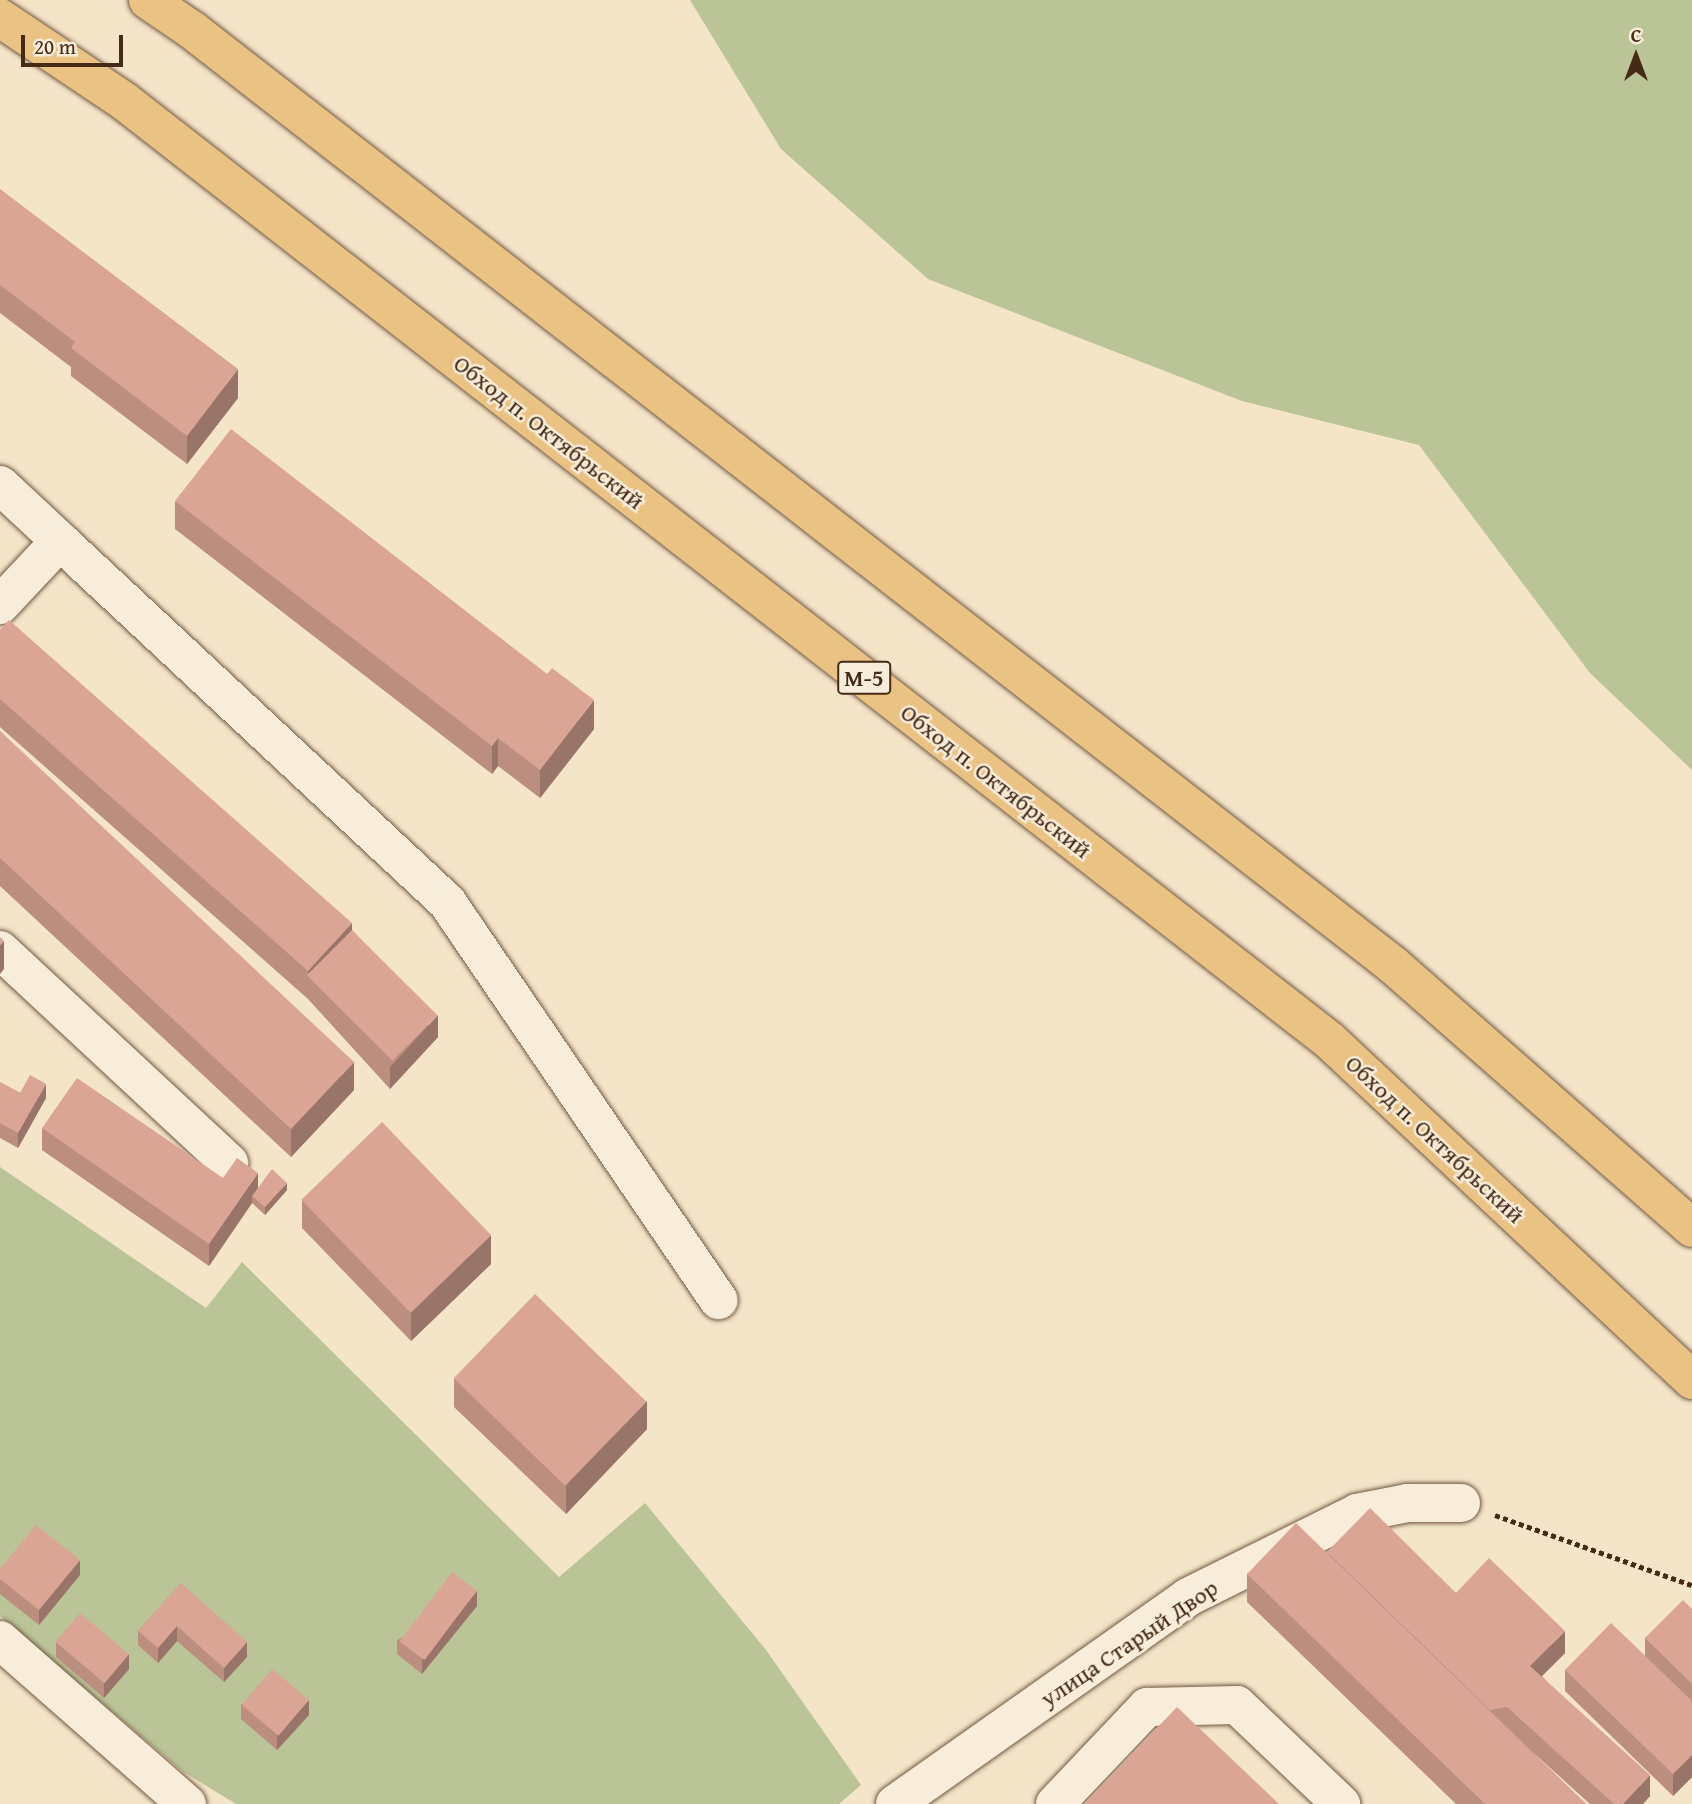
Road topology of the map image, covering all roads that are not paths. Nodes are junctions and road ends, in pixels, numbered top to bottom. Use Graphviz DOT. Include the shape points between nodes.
graph roads {
  1 [pos="149,0"];
  2 [pos="0,18"];
  3 [pos="0,485"];
  4 [pos="61,541"];
  5 [pos="0,605"];
  6 [pos="0,950"];
  7 [pos="229,1163"];
  8 [pos="1692,1228"];
  9 [pos="718,1300"];
  10 [pos="1692,1380"];
  11 [pos="1461,1503"];
  12 [pos="0,1640"];
  13 [pos="187,1804"];
  14 [pos="895,1804"];
  15 [pos="1055,1804"];
  16 [pos="1341,1804"];
  1 -- 8 [label="highway" via="1393,965"];
  2 -- 10 [label="highway, Обход п. Октябрьский / М-5" via="124,101 1330,1041"];
  3 -- 4 [label="street"];
  4 -- 5 [label="street"];
  4 -- 9 [label="street" via="447,902"];
  6 -- 7 [label="street"];
  11 -- 14 [label="street, улица Старый Двор" via="1407,1503 1357,1513 1188,1597"];
  12 -- 13 [label="street"];
  15 -- 16 [label="street" via="1147,1707 1237,1705"];
}
